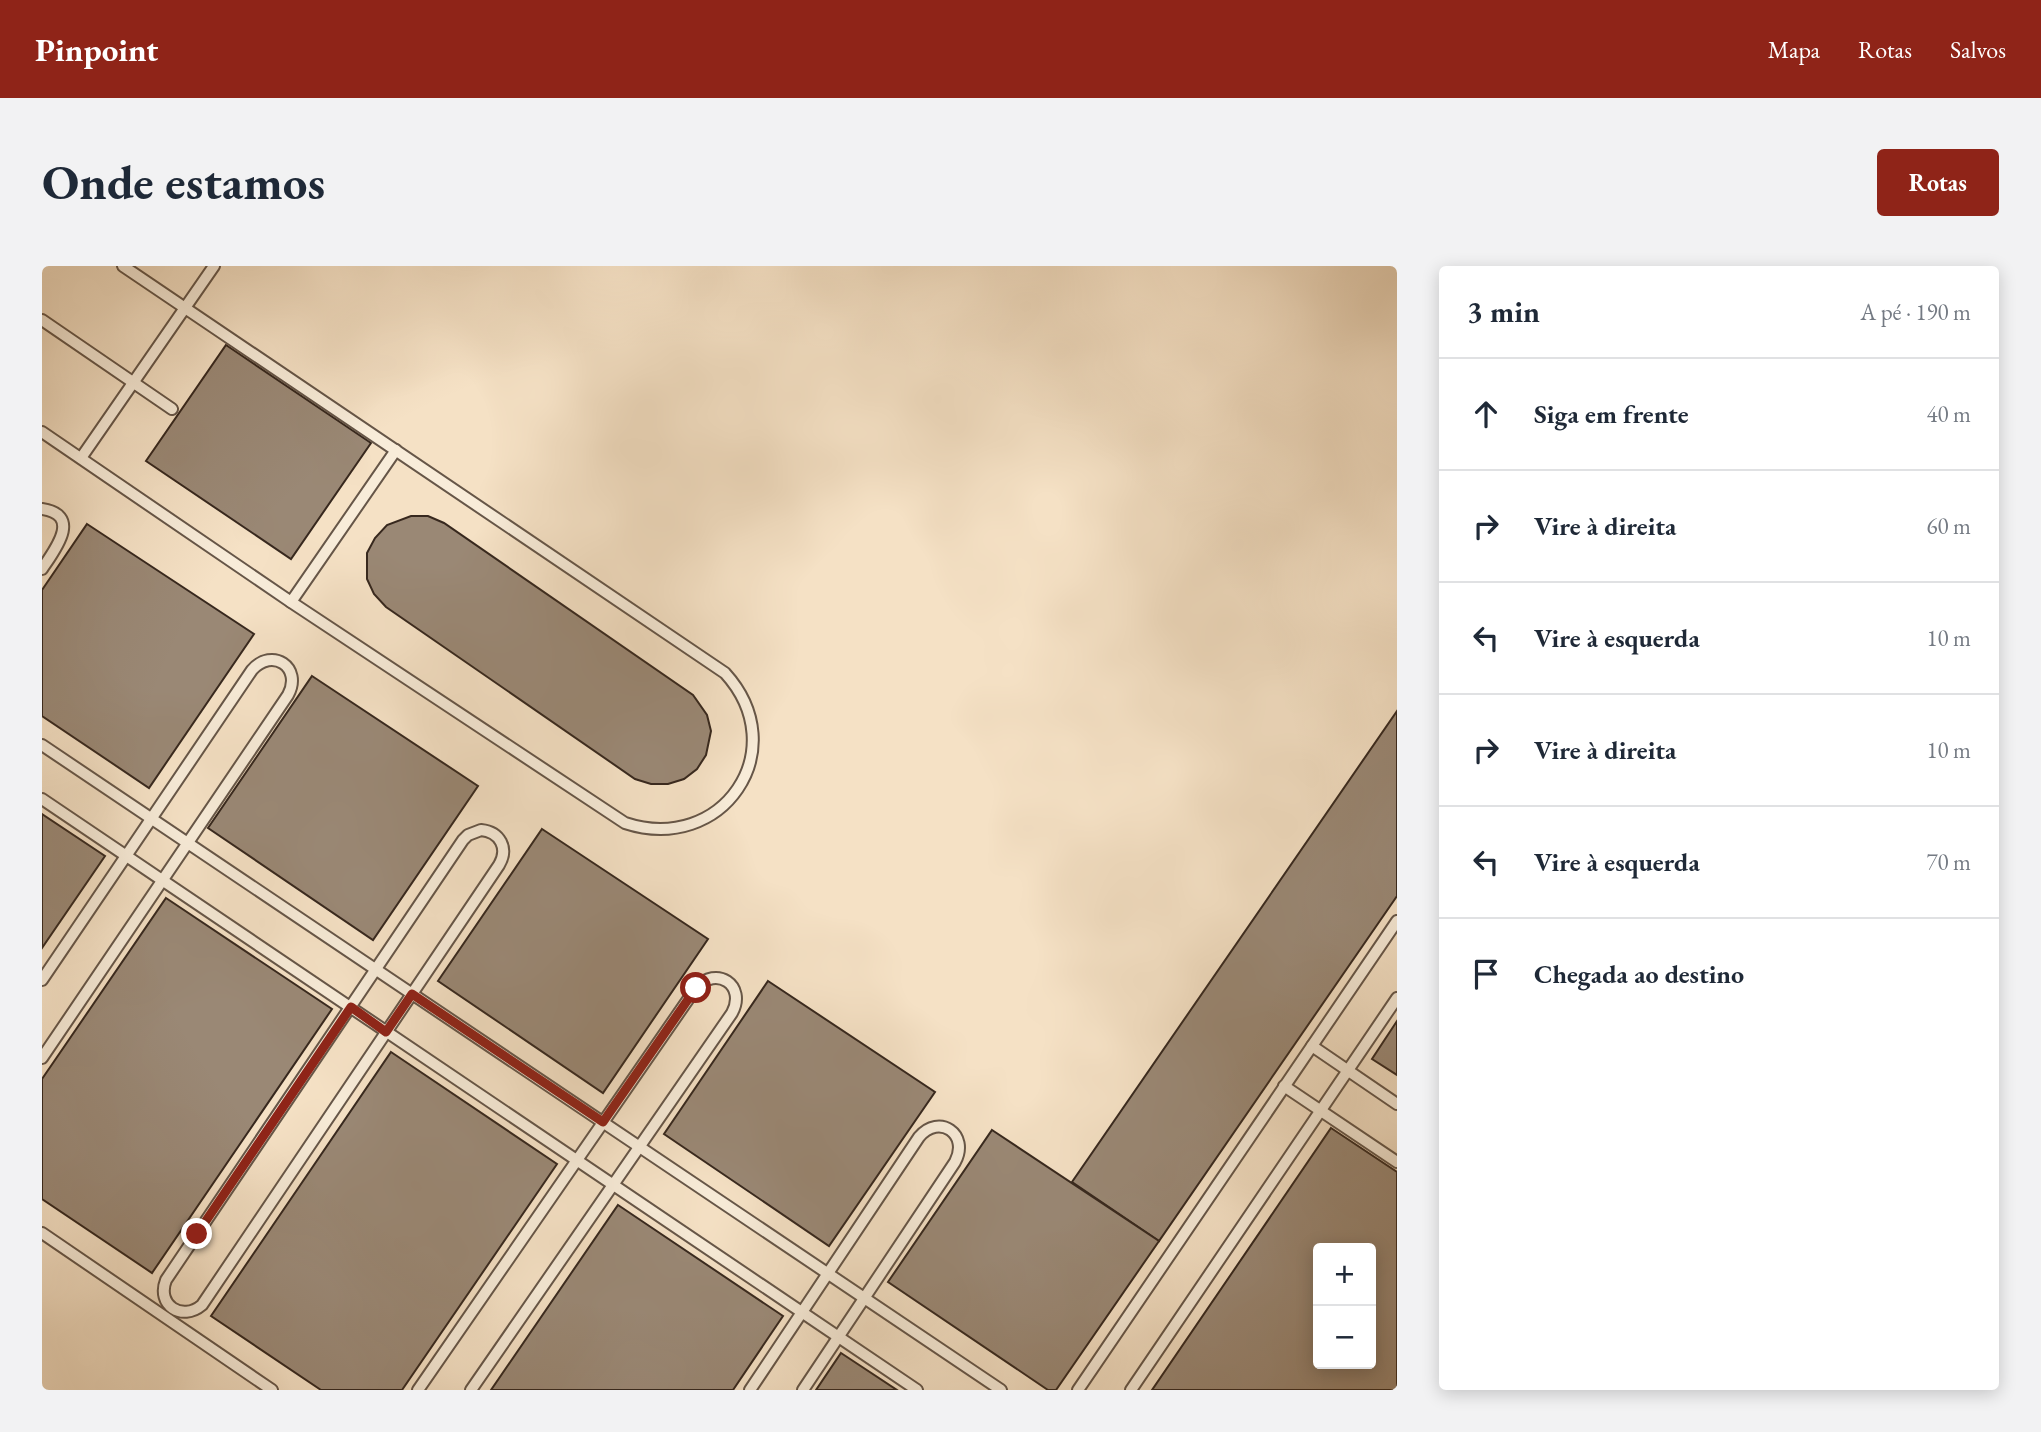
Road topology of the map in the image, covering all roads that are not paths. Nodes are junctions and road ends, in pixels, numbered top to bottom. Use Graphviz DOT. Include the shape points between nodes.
graph roads {
  1 [pos="123,266"];
  2 [pos="214,266"];
  3 [pos="185,308"];
  4 [pos="42,320"];
  5 [pos="133,383"];
  6 [pos="172,409"];
  7 [pos="42,432"];
  8 [pos="396,450"];
  9 [pos="81,458"];
  10 [pos="42,509"];
  11 [pos="42,569"];
  12 [pos="290,602"];
  13 [pos="42,745"];
  14 [pos="42,799"];
  15 [pos="152,818"];
  16 [pos="188,843"];
  17 [pos="126,856"];
  18 [pos="162,880"];
  19 [pos="1397,920"];
  20 [pos="376,969"];
  21 [pos="42,980"];
  22 [pos="412,994"];
  23 [pos="1397,998"];
  24 [pos="351,1007"];
  25 [pos="386,1032"];
  26 [pos="1312,1046"];
  27 [pos="42,1058"];
  28 [pos="1348,1070"];
  29 [pos="1284,1086"];
  30 [pos="1397,1104"];
  31 [pos="1320,1111"];
  32 [pos="603,1122"];
  33 [pos="640,1147"];
  34 [pos="577,1160"];
  35 [pos="1397,1162"];
  36 [pos="613,1185"];
  37 [pos="42,1233"];
  38 [pos="828,1273"];
  39 [pos="864,1298"];
  40 [pos="802,1313"];
  41 [pos="838,1337"];
  42 [pos="272,1390"];
  43 [pos="418,1390"];
  44 [pos="471,1390"];
  45 [pos="750,1390"];
  46 [pos="803,1390"];
  47 [pos="917,1390"];
  48 [pos="1001,1390"];
  49 [pos="1078,1390"];
  50 [pos="1131,1390"];
  1 -- 3 [label="lane"];
  2 -- 3 [label="lane"];
  3 -- 5 [label="lane"];
  3 -- 8 [label="lane"];
  4 -- 5 [label="lane"];
  5 -- 6 [label="lane"];
  5 -- 9 [label="lane"];
  7 -- 9 [label="lane"];
  8 -- 12 [label="lane"];
  8 -- 12 [label="lane" via="725,673 743,697 752,726 752,755 738,789 712,815 684,827 654,830 625,823"];
  9 -- 12 [label="lane"];
  10 -- 11 [label="lane" via="54,513 64,531"];
  13 -- 15 [label="lane"];
  14 -- 17 [label="lane"];
  15 -- 16 [label="lane"];
  15 -- 16 [label="lane" via="257,665 270,660 283,664 292,675 288,695"];
  15 -- 17 [label="lane"];
  16 -- 18 [label="lane"];
  16 -- 20 [label="lane"];
  17 -- 18 [label="lane"];
  17 -- 21 [label="lane"];
  18 -- 24 [label="lane"];
  18 -- 27 [label="lane"];
  19 -- 26 [label="lane"];
  20 -- 22 [label="lane"];
  20 -- 22 [label="lane" via="468,835 481,830 495,834 503,845 503,859"];
  20 -- 24 [label="lane"];
  22 -- 25 [label="lane"];
  22 -- 32 [label="lane"];
  23 -- 28 [label="lane"];
  24 -- 25 [label="lane"];
  24 -- 25 [label="lane" via="166,1280 163,1294 170,1307 190,1313 202,1305"];
  25 -- 34 [label="lane"];
  26 -- 28 [label="lane"];
  26 -- 29 [label="lane"];
  28 -- 30 [label="lane"];
  28 -- 31 [label="lane"];
  29 -- 31 [label="lane"];
  29 -- 49 [label="lane"];
  31 -- 35 [label="lane"];
  31 -- 50 [label="lane"];
  32 -- 33 [label="lane"];
  32 -- 33 [label="lane" via="701,983 714,978 728,981 737,999 732,1013"];
  32 -- 34 [label="lane"];
  33 -- 36 [label="lane"];
  33 -- 38 [label="lane"];
  34 -- 36 [label="lane"];
  34 -- 43 [label="lane"];
  36 -- 40 [label="lane"];
  36 -- 44 [label="lane"];
  37 -- 42 [label="lane"];
  38 -- 39 [label="lane"];
  38 -- 39 [label="lane" via="923,1132 937,1126 950,1130 959,1141 959,1155"];
  38 -- 40 [label="lane"];
  39 -- 41 [label="lane"];
  39 -- 48 [label="lane"];
  40 -- 41 [label="lane"];
  40 -- 45 [label="lane"];
  41 -- 46 [label="lane"];
  41 -- 47 [label="lane"];
}
